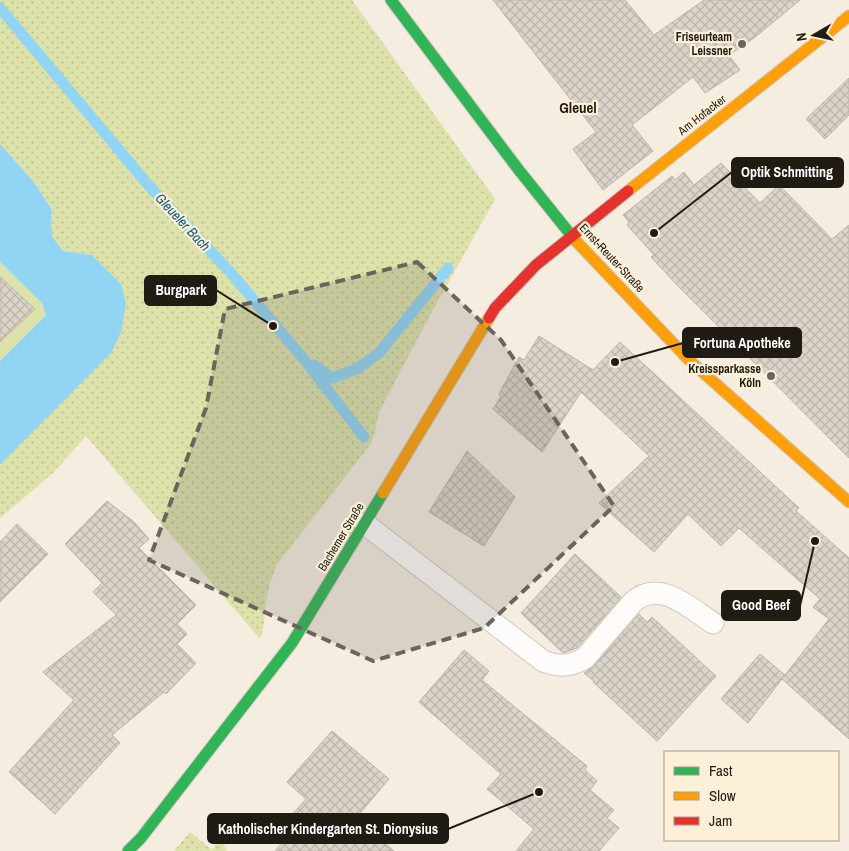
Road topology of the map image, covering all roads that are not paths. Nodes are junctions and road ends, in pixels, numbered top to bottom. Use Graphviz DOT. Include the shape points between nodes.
graph roads {
  1 [pos="391,0"];
  2 [pos="849,16"];
  3 [pos="571,236"];
  4 [pos="849,502"];
  5 [pos="365,524"];
  6 [pos="713,623"];
  7 [pos="128,851"];
  1 -- 3 [label="street, Ernst-Reuter-Straße"];
  2 -- 3 [label="street, Am Hofacker"];
  3 -- 4 [label="street, Ernst-Reuter-Straße" via="690,360"];
  3 -- 5 [label="street, Bachemer Straße" via="536,265 495,308"];
  5 -- 6 [label="lane" via="543,661 553,665 575,664 585,658 633,602 648,592 672,596"];
  5 -- 7 [label="street, Bachemer Straße" via="292,643"];
}
